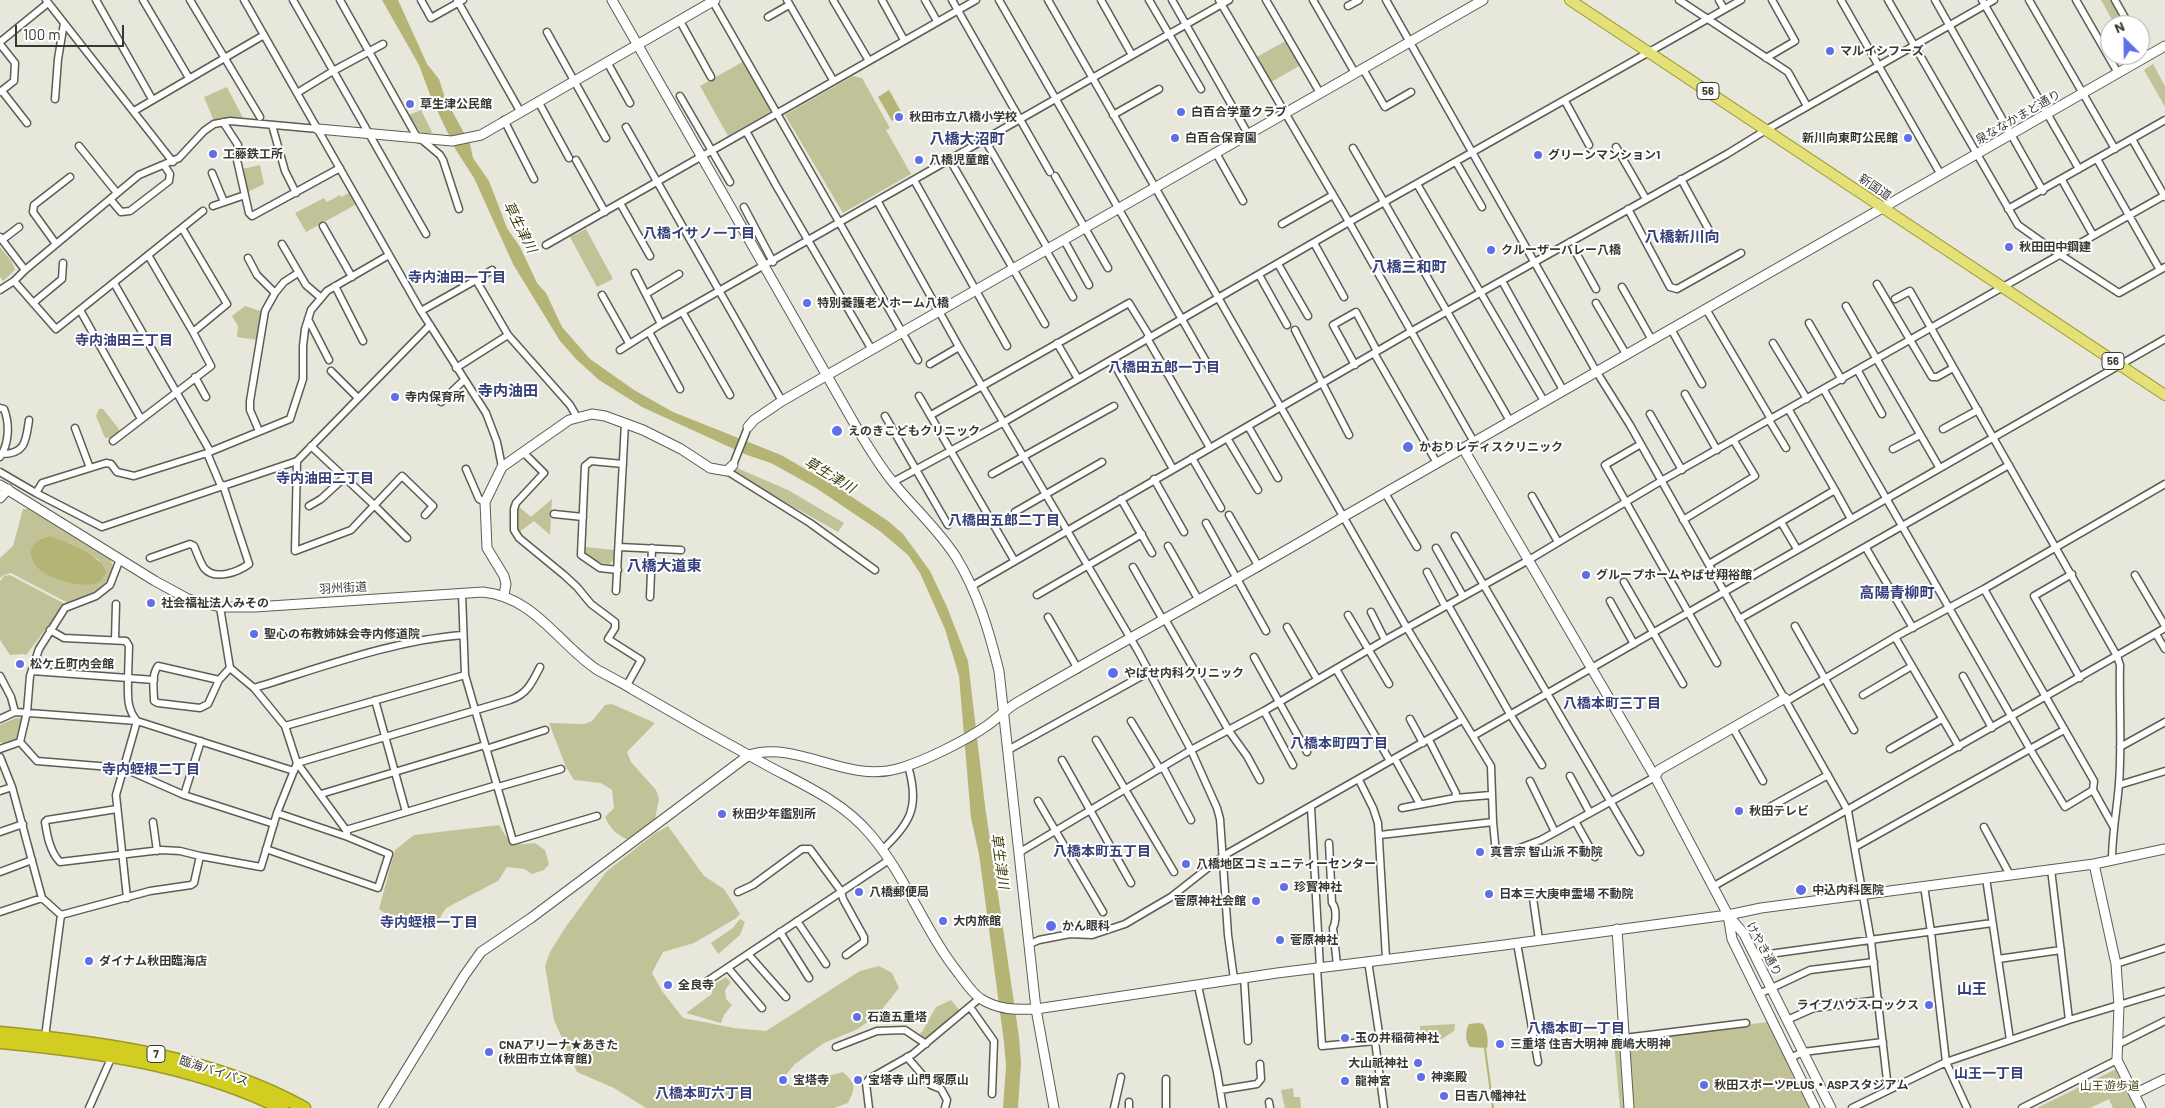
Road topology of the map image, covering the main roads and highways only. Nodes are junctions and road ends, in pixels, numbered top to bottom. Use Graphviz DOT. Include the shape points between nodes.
graph roads {
  1 [pos="1570,0"];
  2 [pos="2165,395"];
  3 [pos="0,1033"];
  4 [pos="0,1042"];
  5 [pos="114,1052"];
  6 [pos="281,1108"];
  7 [pos="304,1108"];
  1 -- 2 [label="main road, 新国道 / 56"];
  3 -- 5 [label="highway, 臨海バイパス / 7" via="45,1037"];
  4 -- 5 [label="highway, 臨海バイパス / 7"];
  5 -- 6 [label="highway, 臨海バイパス / 7" via="196,1074"];
  5 -- 7 [label="highway, 臨海バイパス / 7" via="152,1053 203,1065"];
}
